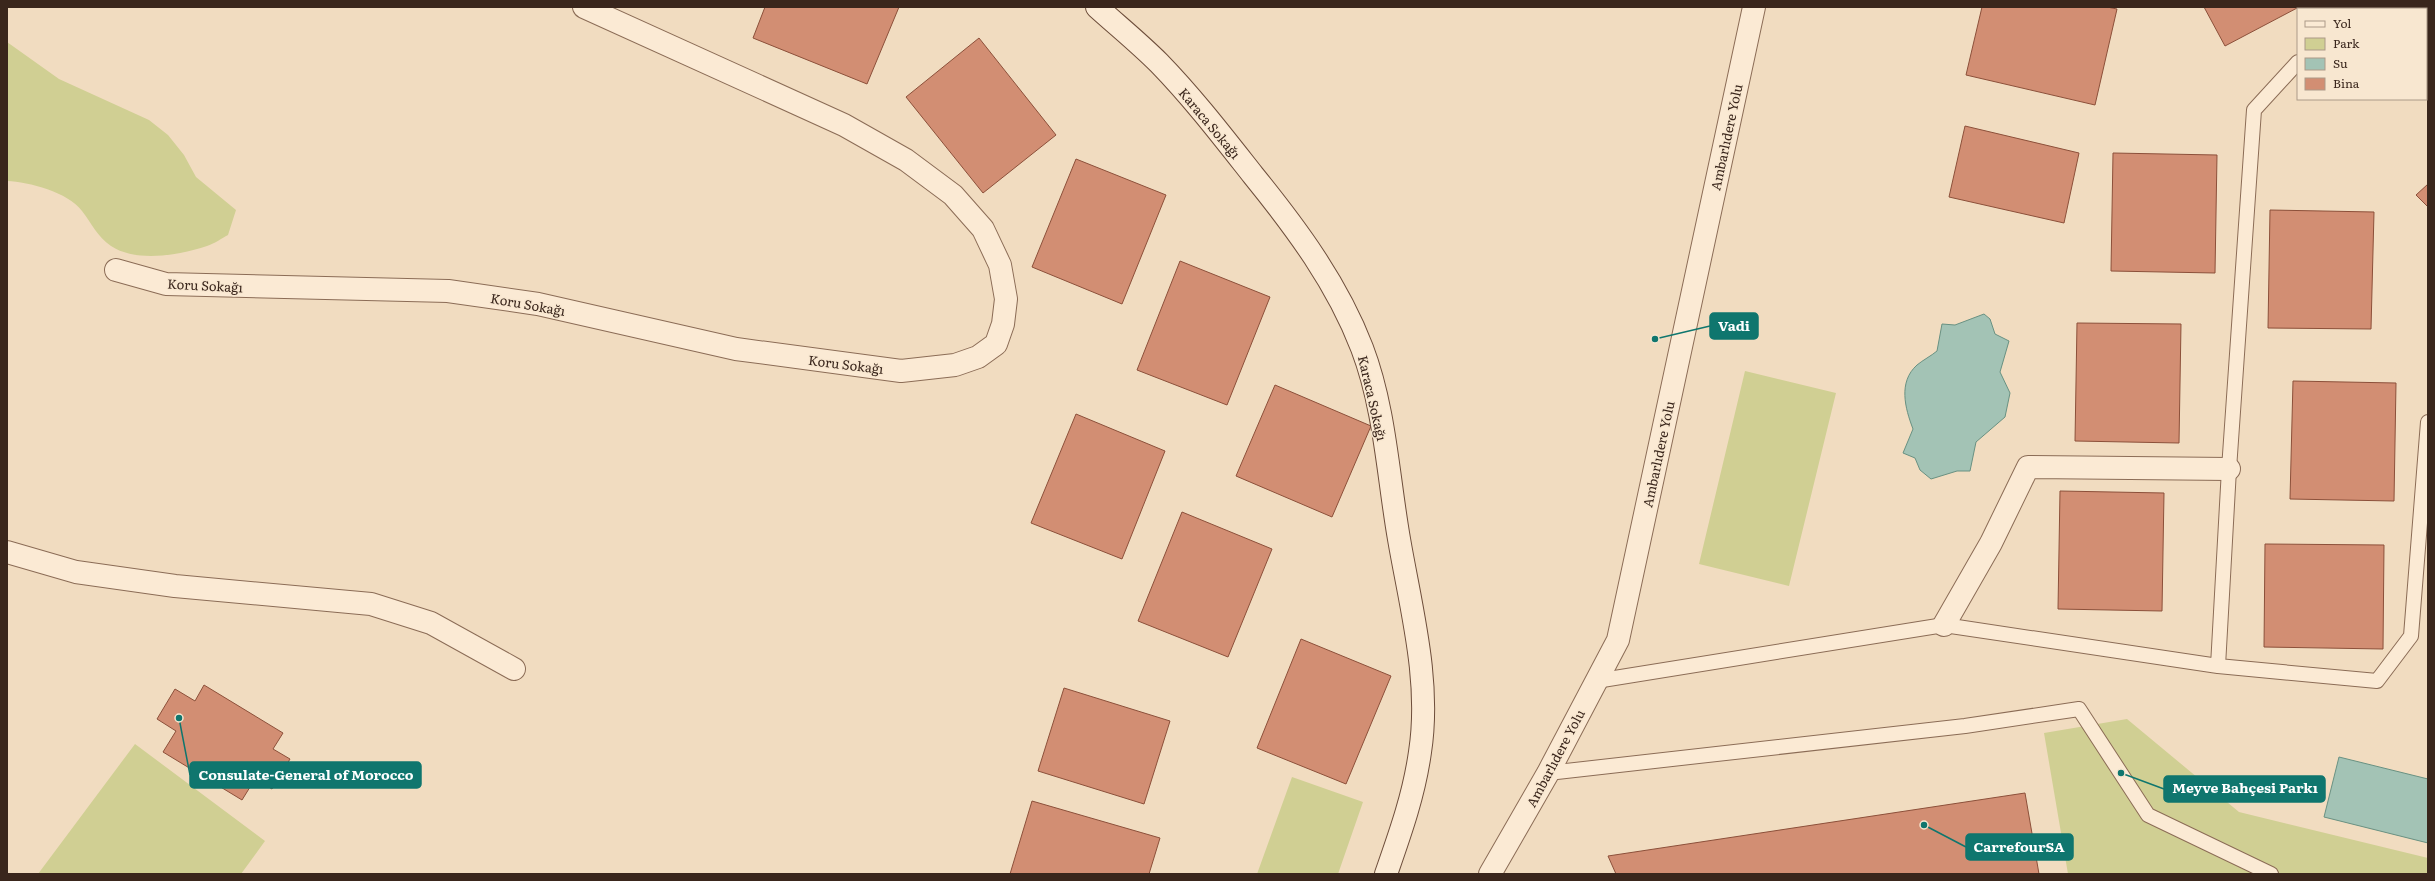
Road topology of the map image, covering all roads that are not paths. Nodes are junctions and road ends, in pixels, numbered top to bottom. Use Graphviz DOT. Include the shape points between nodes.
graph roads {
  1 [pos="584,7"];
  2 [pos="1097,7"];
  3 [pos="1754,7"];
  4 [pos="2297,63"];
  5 [pos="116,270"];
  6 [pos="2428,422"];
  7 [pos="2229,469"];
  8 [pos="7,552"];
  9 [pos="1944,624"];
  10 [pos="2218,666"];
  11 [pos="514,669"];
  12 [pos="1596,681"];
  13 [pos="1548,773"];
  14 [pos="1386,874"];
  15 [pos="1490,874"];
  16 [pos="2271,874"];
  1 -- 5 [label="street, Koru Sokağı" via="844,125 906,160 953,195 983,230 1000,265 1006,299 1003,324 996,344 978,357 955,365 901,371 736,349 538,304 448,291 166,284"];
  2 -- 14 [label="street, Karaca Sokağı" via="1163,68 1203,111 1265,189 1313,252 1342,302 1362,349 1378,408 1421,661 1421,750 1409,808"];
  3 -- 12 [label="street, Ambarlıdere Yolu" via="1618,640"];
  4 -- 7 [label="lane" via="2254,110"];
  6 -- 10 [label="lane" via="2411,636 2377,681"];
  7 -- 9 [label="street" via="2028,467 1991,543"];
  7 -- 10 [label="lane"];
  8 -- 11 [label="street" via="76,572 175,586 371,604 431,623"];
  9 -- 10 [label="lane"];
  9 -- 12 [label="lane"];
  12 -- 13 [label="street, Ambarlıdere Yolu"];
  13 -- 15 [label="street, Ambarlıdere Yolu"];
  13 -- 16 [label="lane" via="1965,726 2078,709 2148,815"];
}
